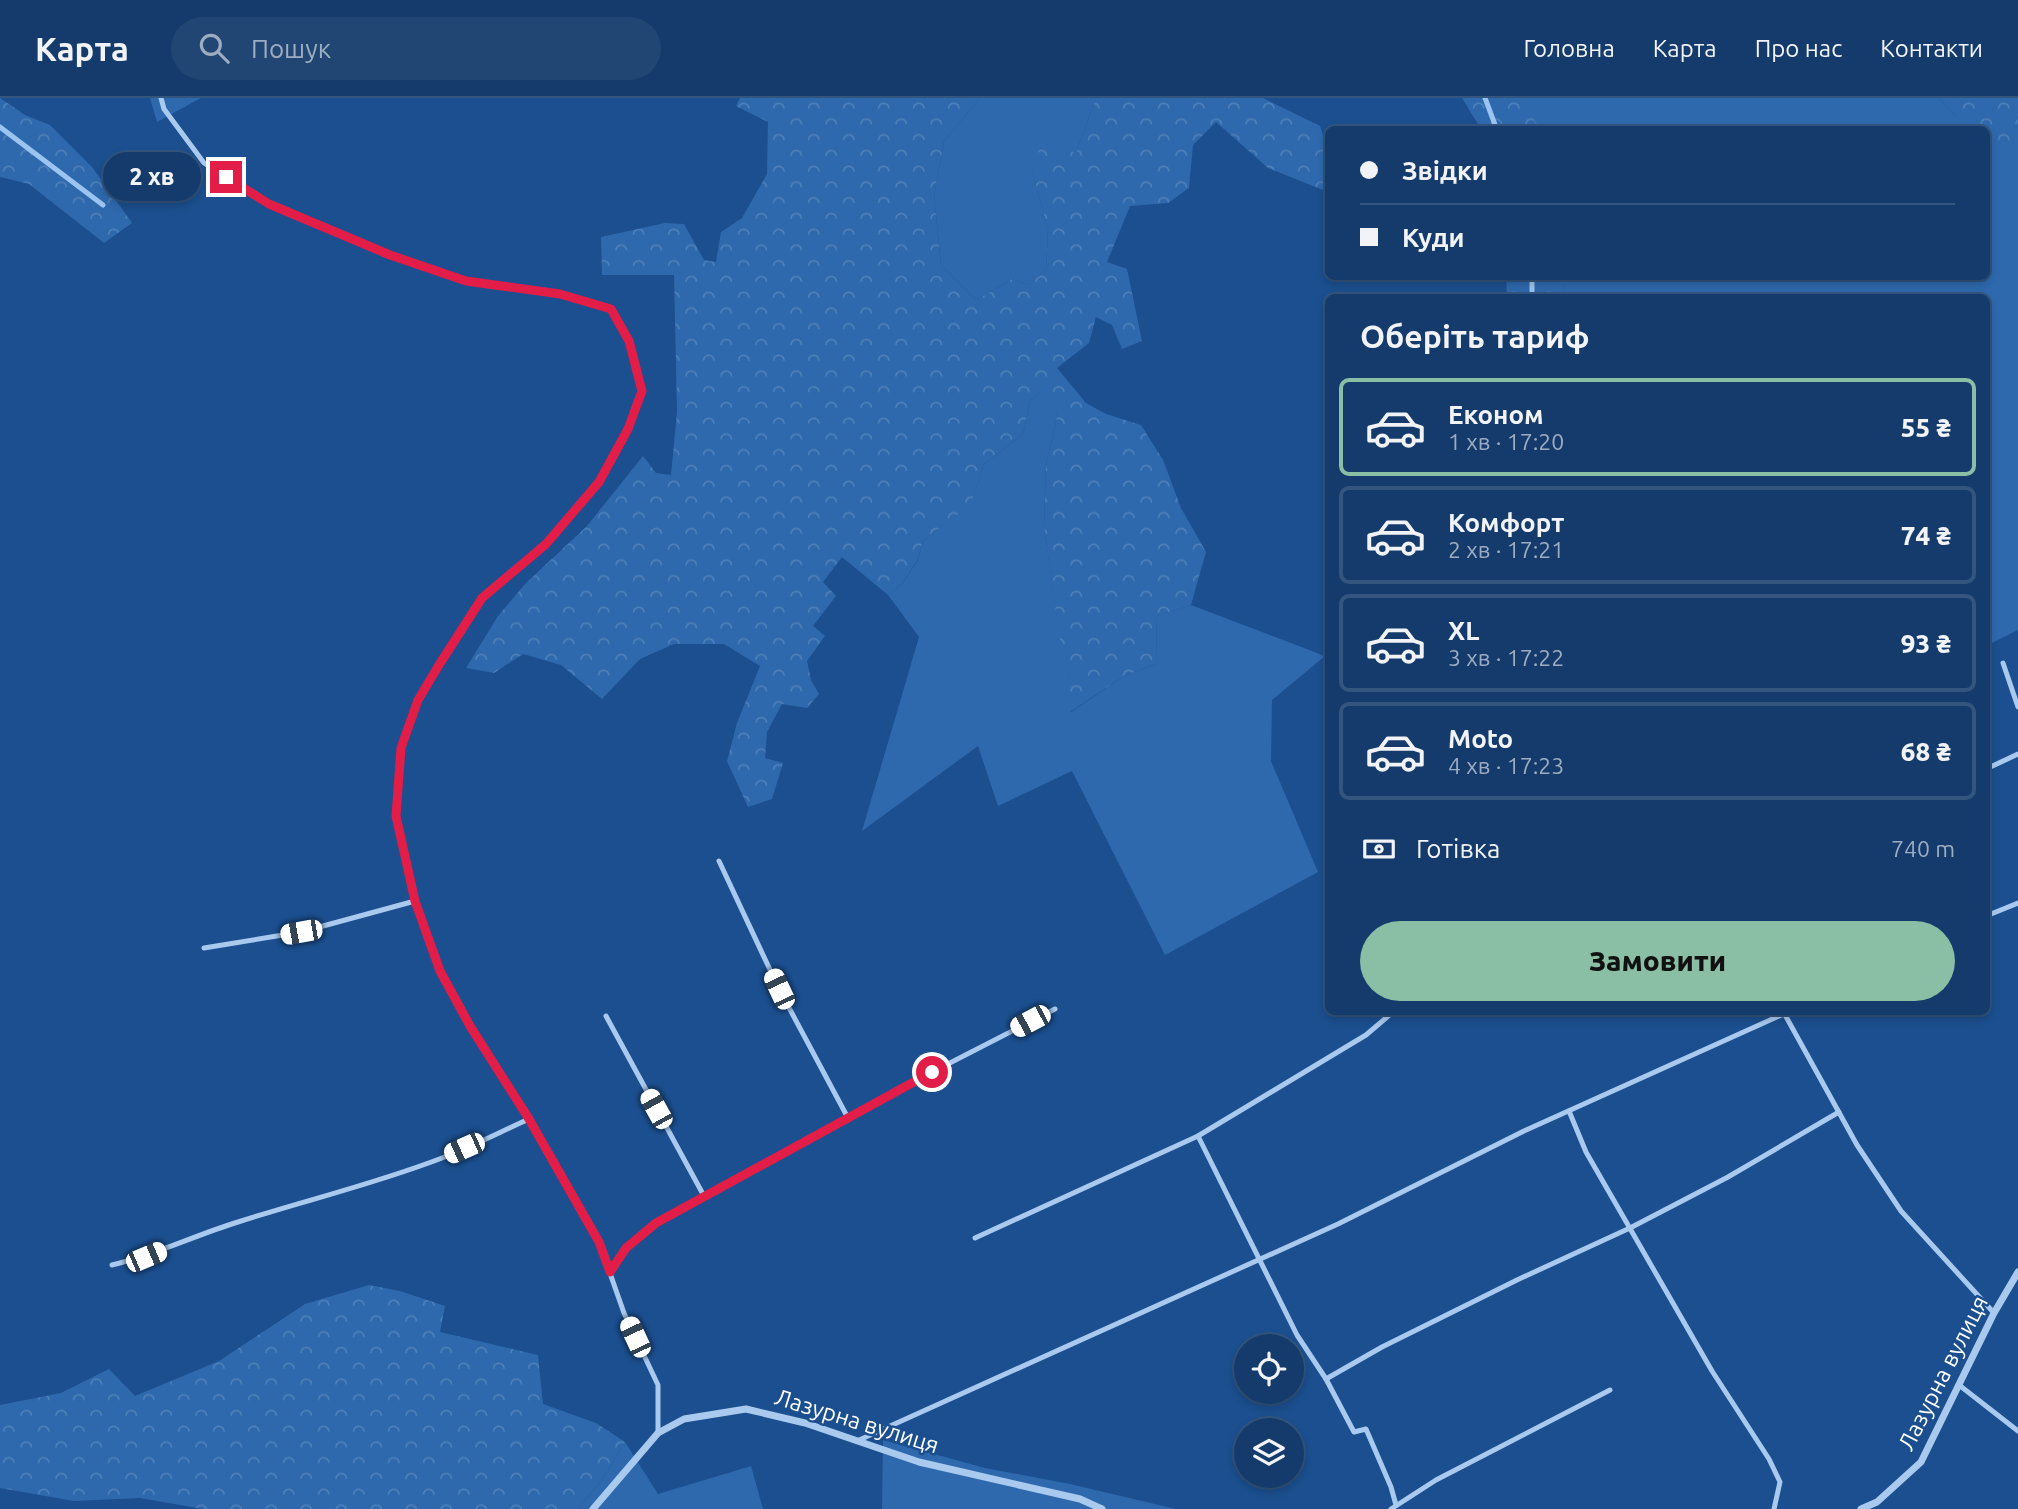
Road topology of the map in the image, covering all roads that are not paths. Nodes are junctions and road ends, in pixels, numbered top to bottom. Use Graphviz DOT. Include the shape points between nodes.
graph roads {
  1 [pos="160,98"];
  2 [pos="2003,663"];
  3 [pos="2018,707"];
  4 [pos="2018,754"];
  5 [pos="1990,767"];
  6 [pos="719,861"];
  7 [pos="415,901"];
  8 [pos="2018,902"];
  9 [pos="1990,914"];
  10 [pos="204,948"];
  11 [pos="1055,1009"];
  12 [pos="1389,1015"];
  13 [pos="1778,1015"];
  14 [pos="1787,1015"];
  15 [pos="606,1016"];
  16 [pos="1569,1111"];
  17 [pos="1839,1112"];
  18 [pos="848,1118"];
  19 [pos="529,1119"];
  20 [pos="1198,1136"];
  21 [pos="704,1196"];
  22 [pos="1630,1228"];
  23 [pos="975,1238"];
  24 [pos="1259,1260"];
  25 [pos="112,1265"];
  26 [pos="610,1272"];
  27 [pos="2018,1272"];
  28 [pos="1994,1313"];
  29 [pos="1326,1379"];
  30 [pos="1959,1385"];
  31 [pos="1610,1390"];
  32 [pos="2018,1431"];
  33 [pos="658,1433"];
  34 [pos="857,1440"];
  35 [pos="1394,1507"];
  36 [pos="593,1509"];
  37 [pos="1102,1509"];
  38 [pos="1774,1509"];
  39 [pos="1861,1509"];
  1 -- 7 [label="lane" via="204,163 269,204 466,281 560,294 611,309 629,341 642,391 628,429 599,482 546,544 482,598 418,700 401,748 396,816"];
  2 -- 3 [label="lane"];
  4 -- 5 [label="lane"];
  6 -- 18 [label="lane" via="779,989"];
  7 -- 10 [label="lane" via="301,932"];
  7 -- 19 [label="lane" via="440,971"];
  8 -- 9 [label="lane"];
  11 -- 18 [label="lane"];
  12 -- 20 [label="lane" via="1366,1035"];
  13 -- 16 [label="lane"];
  14 -- 17 [label="lane"];
  15 -- 21 [label="lane"];
  16 -- 22 [label="lane" via="1586,1152"];
  16 -- 24 [label="lane"];
  17 -- 22 [label="lane"];
  17 -- 28 [label="lane" via="1901,1211"];
  18 -- 21 [label="lane"];
  19 -- 25 [label="lane" via="442,1158"];
  19 -- 26 [label="lane" via="599,1242"];
  20 -- 23 [label="lane"];
  20 -- 24 [label="lane"];
  21 -- 26 [label="lane" via="656,1223 626,1248"];
  22 -- 29 [label="lane" via="1382,1347"];
  22 -- 38 [label="lane" via="1769,1459 1780,1482"];
  24 -- 29 [label="lane" via="1297,1335"];
  24 -- 34 [label="lane"];
  26 -- 33 [label="lane" via="658,1385"];
  27 -- 28 [label="street, Лазурна вулиця"];
  28 -- 30 [label="street, Лазурна вулиця"];
  29 -- 35 [label="lane" via="1354,1432 1366,1429 1391,1487"];
  30 -- 32 [label="lane"];
  30 -- 39 [label="street, Лазурна вулиця" via="1922,1462 1877,1502"];
  31 -- 35 [label="lane" via="1436,1480"];
  33 -- 34 [label="street, Лазурна вулиця" via="684,1419 747,1409"];
  33 -- 36 [label="street, Лазурна вулиця"];
  34 -- 37 [label="street, Лазурна вулиця" via="919,1462 1080,1499"];
}
